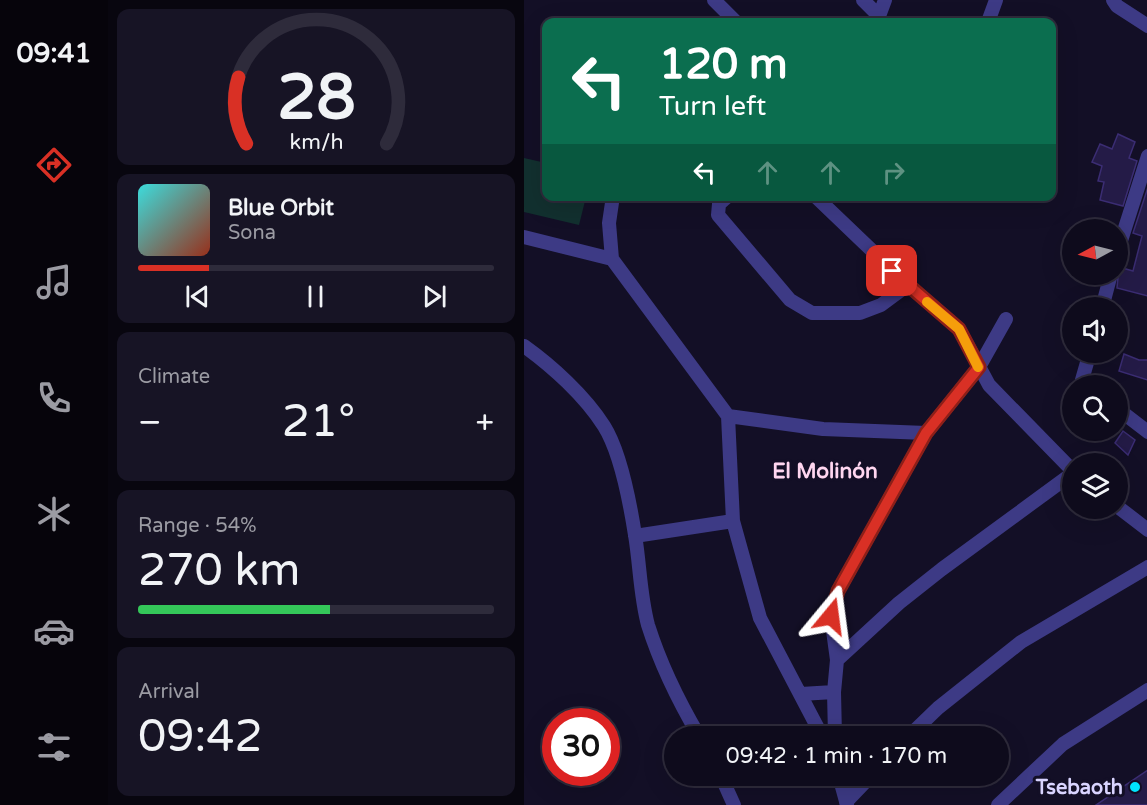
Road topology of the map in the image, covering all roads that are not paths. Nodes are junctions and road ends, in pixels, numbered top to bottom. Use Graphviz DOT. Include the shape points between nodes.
graph roads {
  1 [pos="713,0"];
  2 [pos="863,0"];
  3 [pos="885,0"];
  4 [pos="996,0"];
  5 [pos="1113,0"];
  6 [pos="732,18"];
  7 [pos="877,18"];
  8 [pos="878,18"];
  9 [pos="989,18"];
  10 [pos="1148,26"];
  11 [pos="1148,156"];
  12 [pos="612,201"];
  13 [pos="722,201"];
  14 [pos="820,201"];
  15 [pos="1128,219"];
  16 [pos="524,237"];
  17 [pos="612,259"];
  18 [pos="908,285"];
  19 [pos="1006,319"];
  20 [pos="524,346"];
  21 [pos="979,367"];
  22 [pos="728,416"];
  23 [pos="1128,417"];
  24 [pos="1148,432"];
  25 [pos="926,433"];
  26 [pos="1062,461"];
  27 [pos="1062,480"];
  28 [pos="1128,515"];
  29 [pos="733,521"];
  30 [pos="1148,530"];
  31 [pos="635,536"];
  32 [pos="1148,567"];
  33 [pos="837,660"];
  34 [pos="1148,690"];
  35 [pos="834,692"];
  36 [pos="800,694"];
  37 [pos="694,726"];
  38 [pos="817,726"];
  39 [pos="835,726"];
  40 [pos="920,726"];
  41 [pos="725,786"];
  42 [pos="842,786"];
  43 [pos="862,786"];
  44 [pos="846,803"];
  45 [pos="734,805"];
  46 [pos="998,805"];
  1 -- 6 [label="street"];
  2 -- 7 [label="street"];
  3 -- 8 [label="street"];
  4 -- 9 [label="street"];
  5 -- 10 [label="street"];
  11 -- 15 [label="street"];
  12 -- 17 [label="street" via="609,223"];
  13 -- 18 [label="street" via="718,215 790,300 812,313 860,313 881,305"];
  14 -- 18 [label="street"];
  16 -- 17 [label="street"];
  17 -- 22 [label="street"];
  18 -- 21 [label="street" via="959,329"];
  19 -- 21 [label="street"];
  20 -- 31 [label="street" via="554,367 604,426 619,464"];
  21 -- 25 [label="street"];
  21 -- 26 [label="street" via="989,385"];
  22 -- 25 [label="street" via="823,429"];
  22 -- 29 [label="street"];
  23 -- 24 [label="street"];
  25 -- 33 [label="street" via="838,591 831,616"];
  27 -- 33 [label="street" via="899,603"];
  28 -- 30 [label="street"];
  29 -- 31 [label="street"];
  29 -- 36 [label="street" via="761,618"];
  31 -- 37 [label="street" via="648,625"];
  32 -- 40 [label="street" via="1021,642"];
  33 -- 35 [label="street"];
  34 -- 46 [label="street" via="1063,744"];
  35 -- 36 [label="street"];
  35 -- 39 [label="street"];
  36 -- 38 [label="street"];
  41 -- 45 [label="street"];
  42 -- 44 [label="street"];
  43 -- 44 [label="street"];
}
